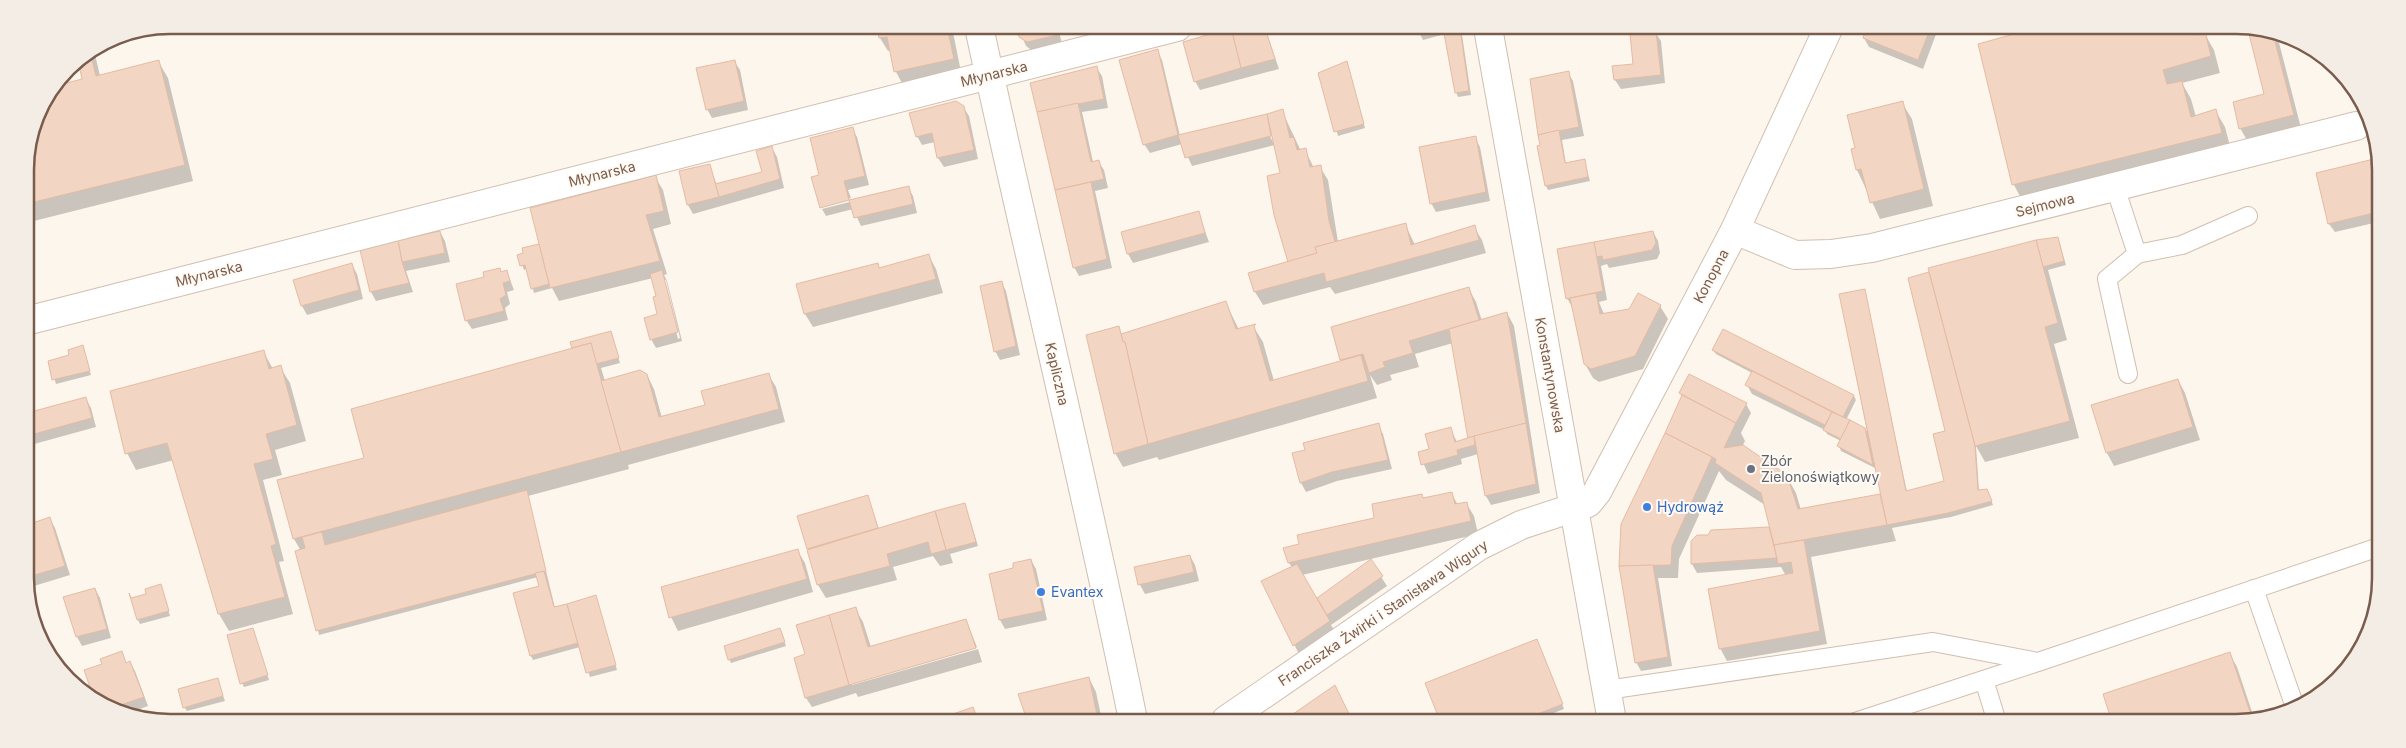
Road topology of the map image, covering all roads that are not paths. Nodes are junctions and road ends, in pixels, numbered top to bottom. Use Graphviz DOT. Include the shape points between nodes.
graph roads {
  1 [pos="981,34"];
  2 [pos="1150,34"];
  3 [pos="1489,34"];
  4 [pos="1826,34"];
  5 [pos="990,76"];
  6 [pos="2356,126"];
  7 [pos="2115,187"];
  8 [pos="2248,216"];
  9 [pos="1735,230"];
  10 [pos="2137,254"];
  11 [pos="34,319"];
  12 [pos="2128,374"];
  13 [pos="1575,508"];
  14 [pos="2372,549"];
  15 [pos="2254,589"];
  16 [pos="2038,662"];
  17 [pos="1984,680"];
  18 [pos="1606,690"];
  19 [pos="2293,701"];
  20 [pos="1133,714"];
  21 [pos="1235,714"];
  22 [pos="1611,714"];
  23 [pos="1880,714"];
  24 [pos="1995,714"];
  1 -- 5 [label="street, Kapliczna"];
  2 -- 5 [label="street, Młynarska"];
  3 -- 13 [label="street, Konstantynowska"];
  4 -- 9 [label="street, Konopna"];
  5 -- 11 [label="street, Młynarska"];
  5 -- 20 [label="street, Kapliczna"];
  6 -- 7 [label="street, Sejmowa"];
  7 -- 9 [label="street, Sejmowa" via="1872,248 1831,254 1795,256"];
  7 -- 10 [label="lane"];
  8 -- 10 [label="lane" via="2182,245"];
  9 -- 13 [label="street, Konopna" via="1597,492 1588,503"];
  10 -- 12 [label="lane" via="2107,279"];
  13 -- 18 [label="street, Konstantynowska"];
  13 -- 21 [label="street, Franciszka Żwirki i Stanisława Wigury" via="1521,525 1479,546"];
  14 -- 15 [label="lane"];
  15 -- 16 [label="lane"];
  15 -- 19 [label="lane"];
  16 -- 17 [label="lane"];
  16 -- 18 [label="lane" via="1933,642"];
  17 -- 23 [label="lane"];
  17 -- 24 [label="lane"];
  18 -- 22 [label="street, Konstantynowska"];
}
